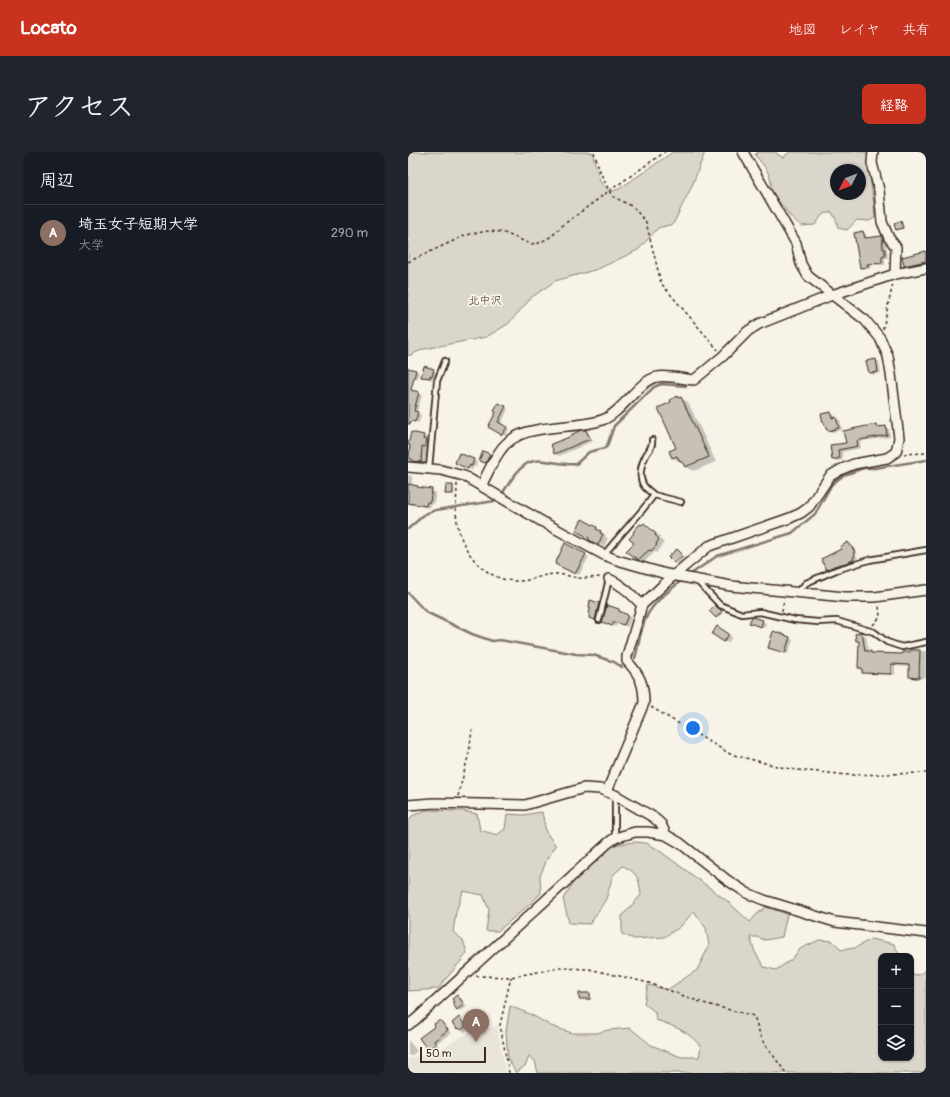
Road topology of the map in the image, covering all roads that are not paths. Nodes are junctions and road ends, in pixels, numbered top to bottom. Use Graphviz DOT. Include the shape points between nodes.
graph roads {
  1 [pos="745,152"];
  2 [pos="872,152"];
  3 [pos="926,268"];
  4 [pos="895,274"];
  5 [pos="832,295"];
  6 [pos="445,361"];
  7 [pos="652,440"];
  8 [pos="408,467"];
  9 [pos="429,468"];
  10 [pos="481,486"];
  11 [pos="654,495"];
  12 [pos="681,502"];
  13 [pos="926,550"];
  14 [pos="604,555"];
  15 [pos="674,575"];
  16 [pos="609,579"];
  17 [pos="695,579"];
  18 [pos="926,590"];
  19 [pos="797,593"];
  20 [pos="642,605"];
  21 [pos="598,620"];
  22 [pos="926,642"];
  23 [pos="611,793"];
  24 [pos="408,805"];
  25 [pos="666,835"];
  26 [pos="615,838"];
  27 [pos="926,933"];
  28 [pos="408,1025"];
  1 -- 5 [label="street" via="796,243 801,264 812,279"];
  2 -- 4 [label="street" via="882,222 896,247"];
  3 -- 4 [label="street"];
  4 -- 5 [label="street"];
  5 -- 10 [label="street" via="759,324 694,380 658,376 650,379 604,419 534,430 510,440 500,450"];
  5 -- 15 [label="street" via="865,320 880,338 888,356 899,438 896,452 887,458 854,464 842,469 830,476 813,501 801,513 709,546"];
  6 -- 9 [label="lane" via="437,381"];
  7 -- 11 [label="lane" via="642,465 641,476 644,486"];
  8 -- 9 [label="street"];
  9 -- 10 [label="street" via="458,474"];
  10 -- 14 [label="street"];
  11 -- 12 [label="lane"];
  11 -- 14 [label="lane"];
  13 -- 19 [label="lane" via="869,560 836,570 806,583"];
  14 -- 15 [label="street"];
  15 -- 17 [label="street"];
  15 -- 20 [label="street"];
  16 -- 20 [label="street" via="619,583"];
  16 -- 21 [label="lane"];
  17 -- 19 [label="street" via="730,586"];
  17 -- 22 [label="lane" via="720,605 742,614 760,612 795,620 837,621 874,632 887,642 902,647"];
  18 -- 19 [label="street" via="875,597"];
  20 -- 23 [label="street" via="627,661 636,670 642,683 644,703"];
  23 -- 24 [label="street" via="584,788 525,805"];
  23 -- 25 [label="street" via="653,817 661,824"];
  23 -- 26 [label="lane"];
  25 -- 26 [label="street" via="635,832"];
  25 -- 27 [label="street" via="727,880 764,900 834,922"];
  26 -- 28 [label="street"];
}
